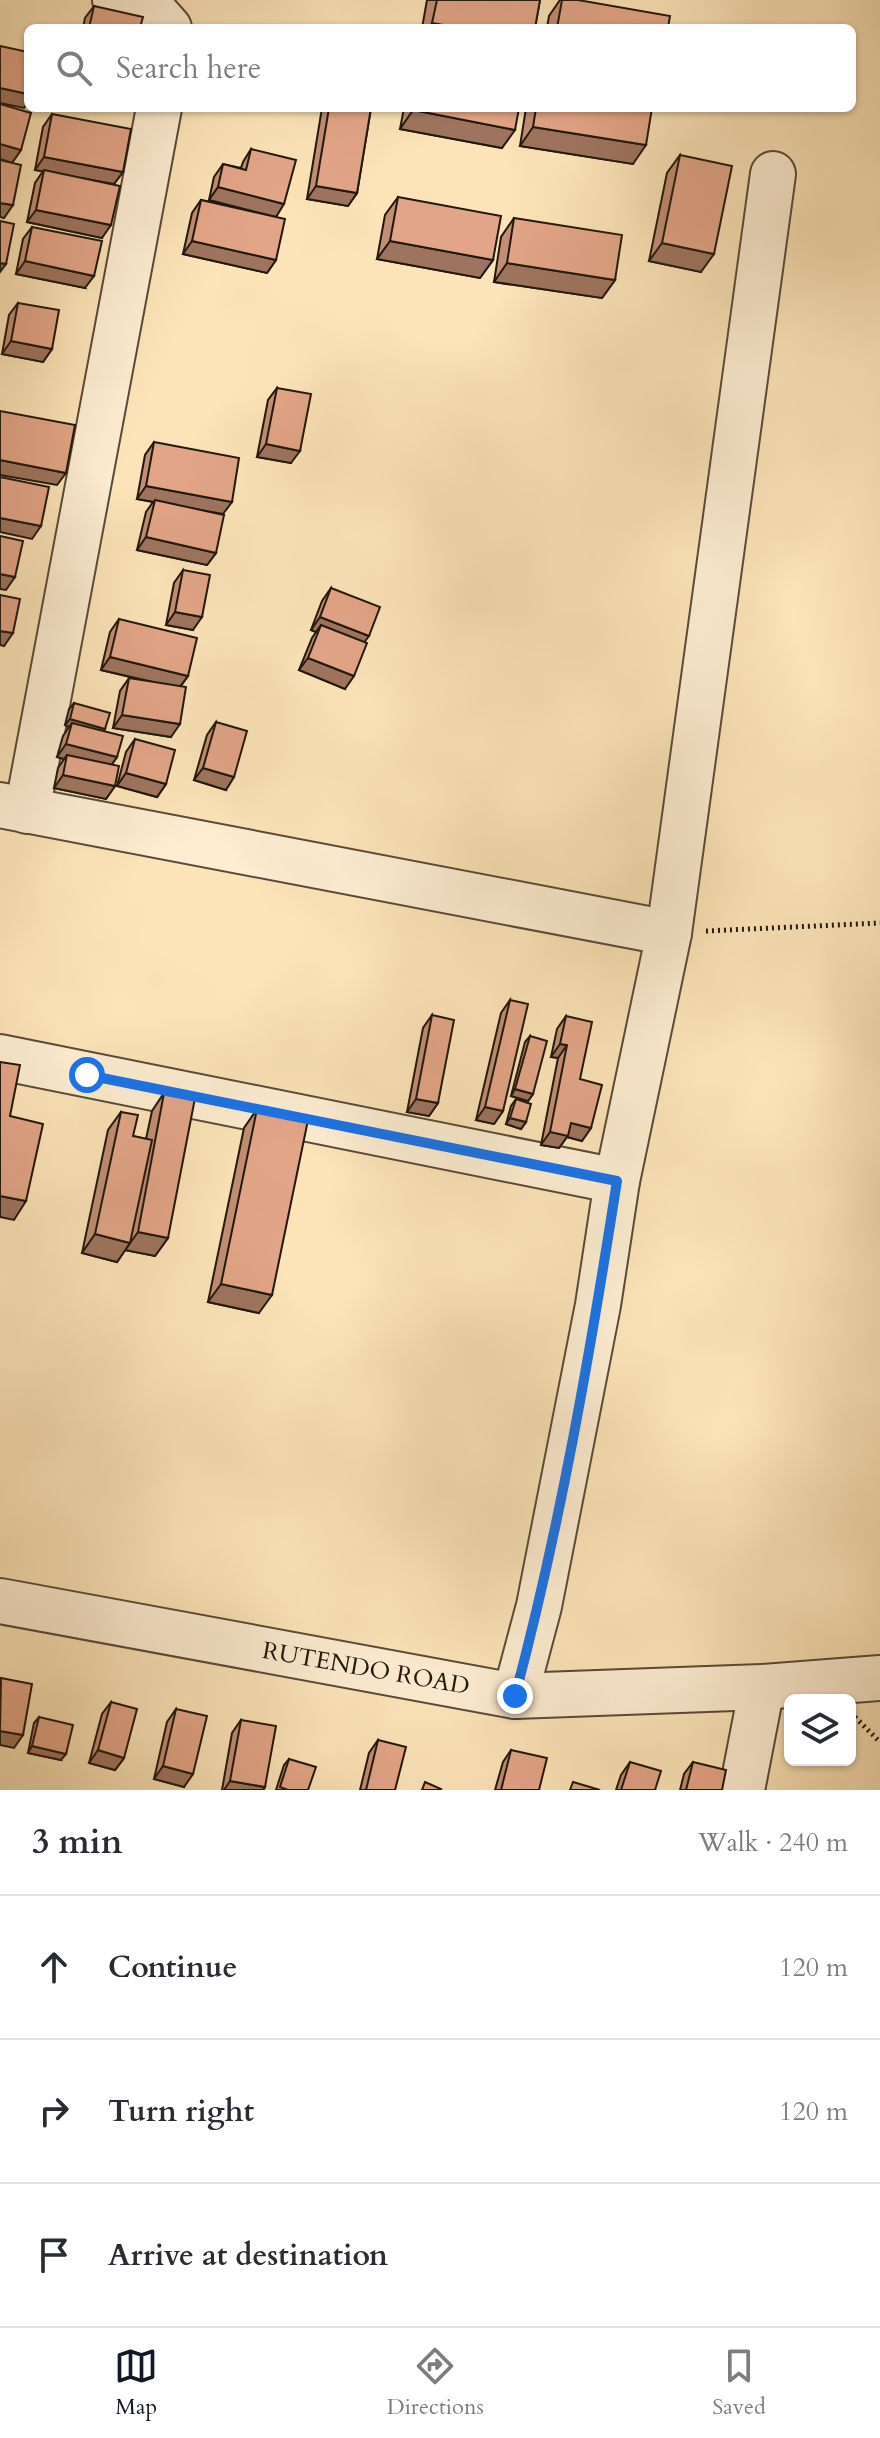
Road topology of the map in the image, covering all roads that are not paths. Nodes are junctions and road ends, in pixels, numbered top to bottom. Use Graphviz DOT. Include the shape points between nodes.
graph roads {
  1 [pos="115,0"];
  2 [pos="165,24"];
  3 [pos="158,112"];
  4 [pos="773,174"];
  5 [pos="14,808"];
  6 [pos="669,933"];
  7 [pos="0,1057"];
  8 [pos="617,1181"];
  9 [pos="0,1601"];
  10 [pos="880,1678"];
  11 [pos="762,1687"];
  12 [pos="515,1696"];
  13 [pos="742,1790"];
  1 -- 2 [label="street" via="153,10"];
  3 -- 5 [label="street"];
  4 -- 6 [label="street"];
  5 -- 6 [label="street"];
  6 -- 8 [label="street"];
  7 -- 8 [label="street"];
  8 -- 12 [label="street" via="542,1591"];
  9 -- 12 [label="street, RUTENDO ROAD"];
  10 -- 11 [label="street, RUTENDO ROAD"];
  11 -- 12 [label="street, RUTENDO ROAD"];
  11 -- 13 [label="street"];
}
